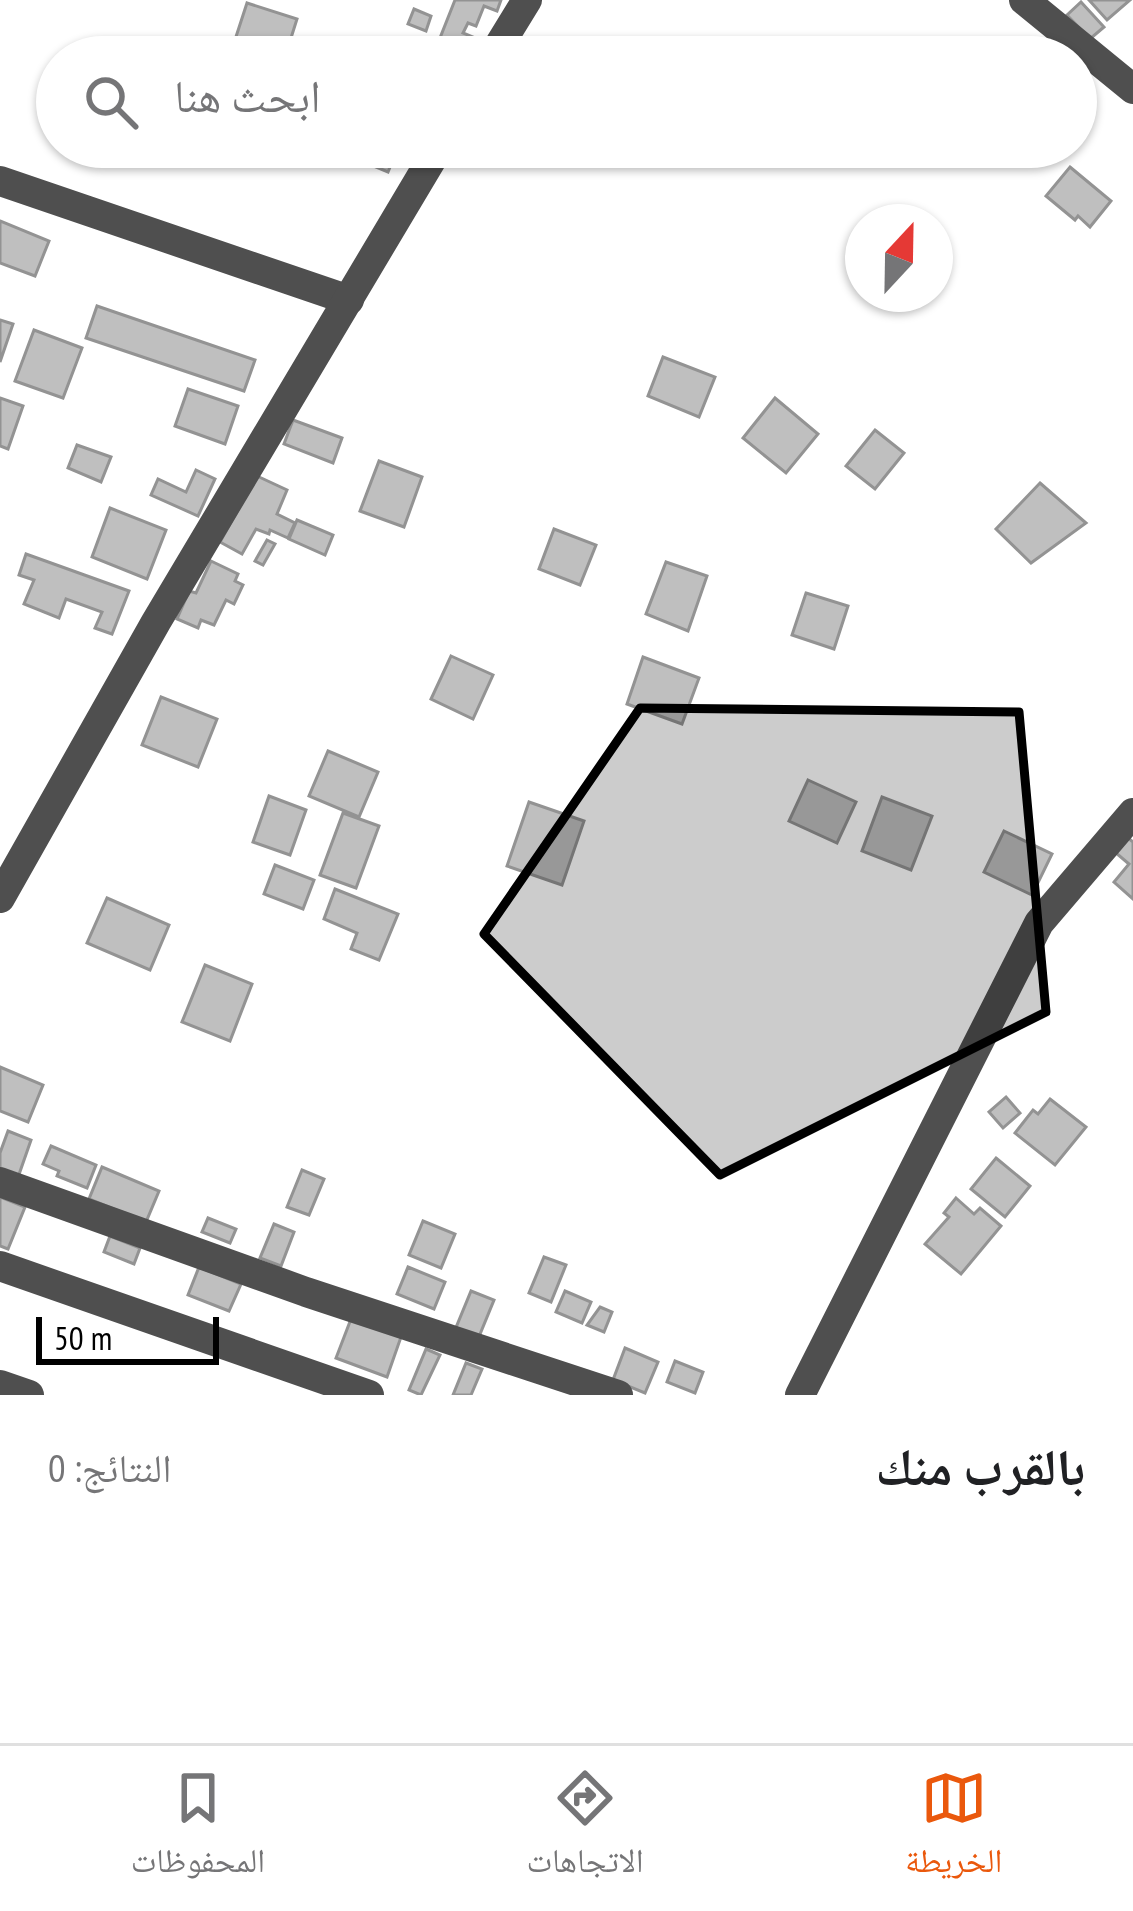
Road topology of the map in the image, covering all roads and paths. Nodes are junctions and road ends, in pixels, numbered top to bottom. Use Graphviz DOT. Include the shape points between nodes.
graph roads {
  1 [pos="526,0"];
  2 [pos="1024,0"];
  3 [pos="505,36"];
  4 [pos="1068,36"];
  5 [pos="1097,60"];
  6 [pos="1133,89"];
  7 [pos="427,168"];
  8 [pos="0,181"];
  9 [pos="349,300"];
  10 [pos="1133,813"];
  11 [pos="0,898"];
  12 [pos="0,1182"];
  13 [pos="0,1266"];
  14 [pos="0,1385"];
  15 [pos="29,1395"];
  16 [pos="368,1395"];
  17 [pos="618,1395"];
  18 [pos="800,1395"];
  1 -- 3 [label="street"];
  2 -- 4 [label="street"];
  5 -- 6 [label="street"];
  7 -- 9 [label="street"];
  8 -- 9 [label="street"];
  9 -- 11 [label="street"];
  10 -- 18 [label="street" via="1039,922"];
  12 -- 17 [label="street"];
  13 -- 16 [label="street"];
  14 -- 15 [label="street"];
}
